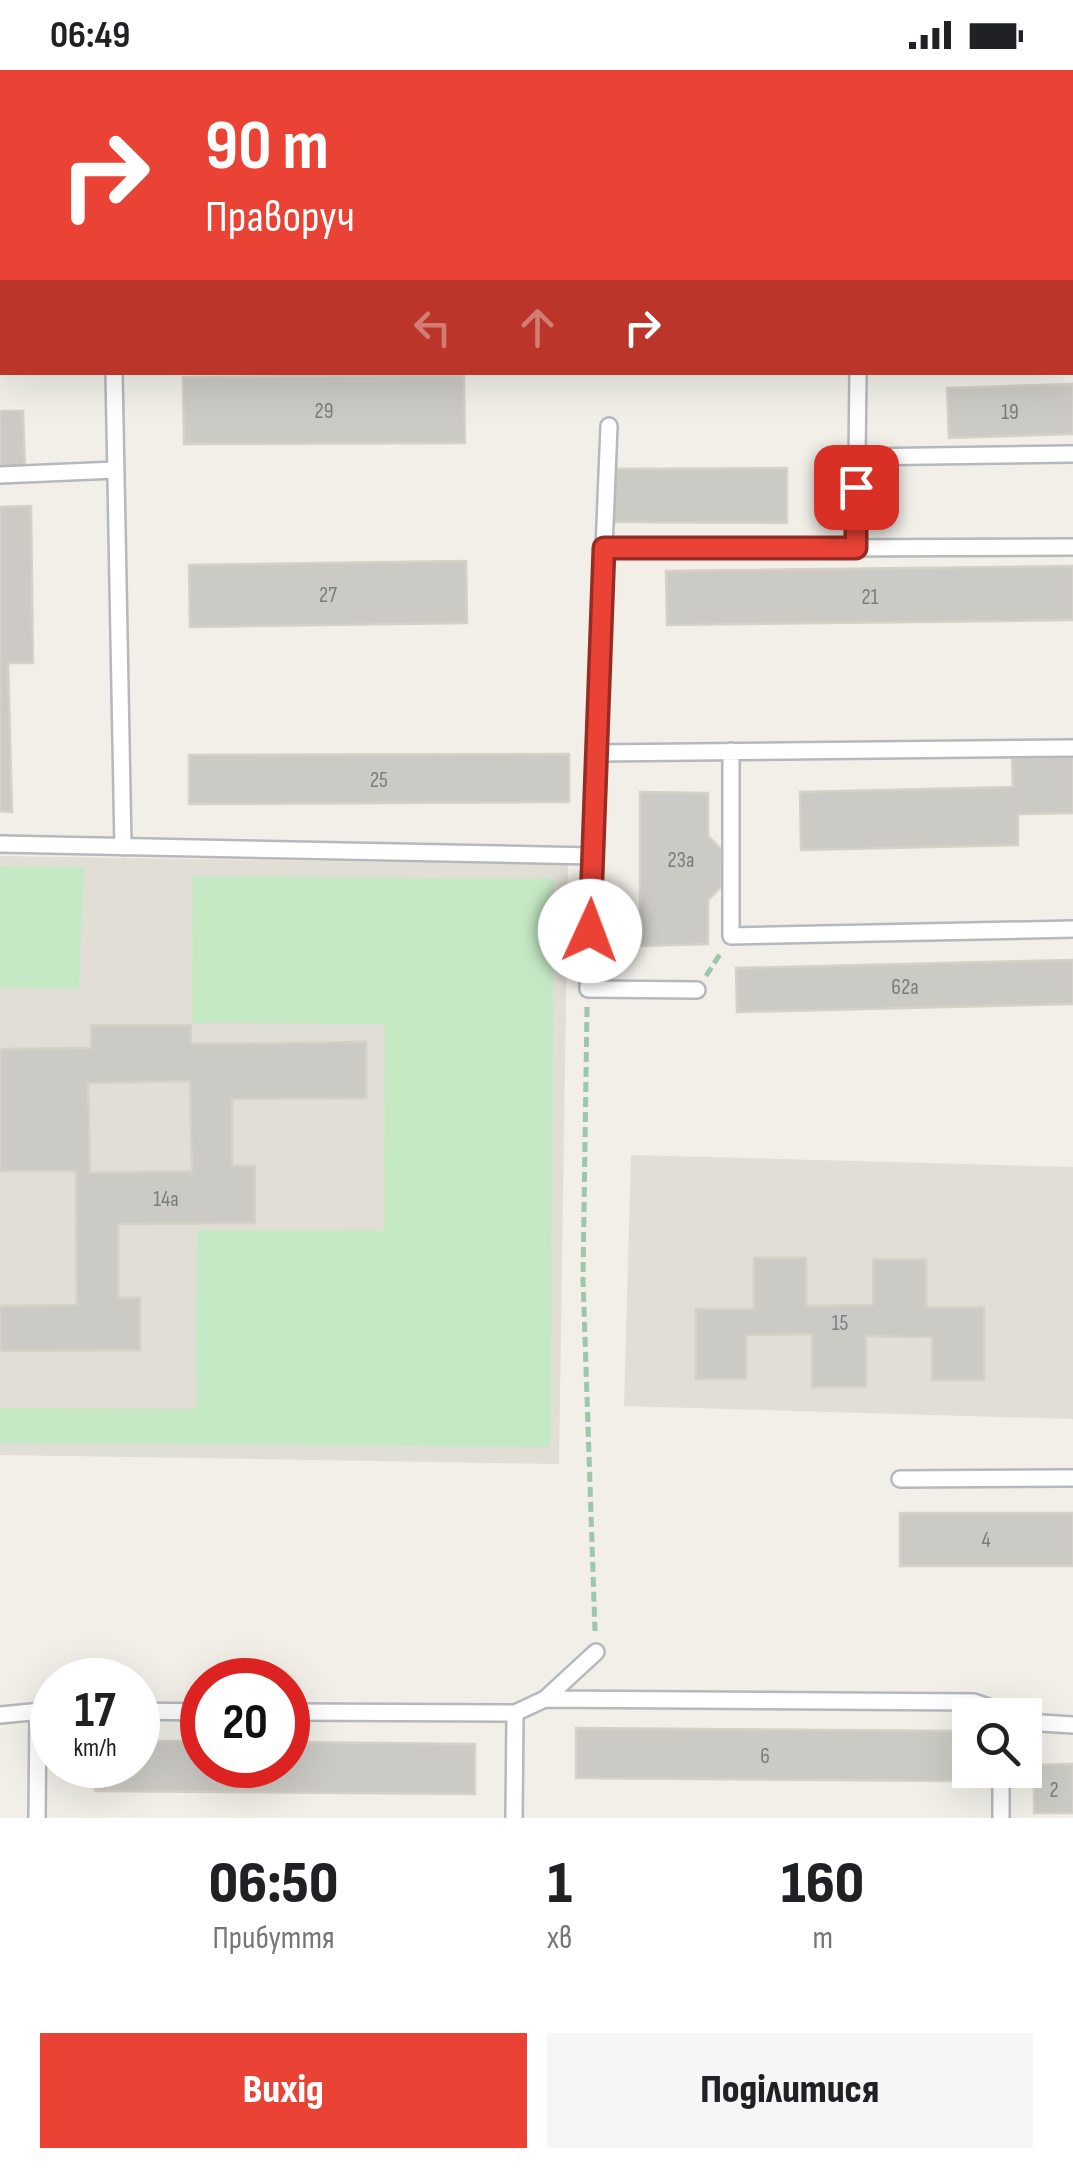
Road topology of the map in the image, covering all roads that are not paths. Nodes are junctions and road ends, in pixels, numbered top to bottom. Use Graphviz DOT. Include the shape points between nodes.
graph roads {
  1 [pos="114,375"];
  2 [pos="858,375"];
  3 [pos="609,426"];
  4 [pos="1073,454"];
  5 [pos="857,457"];
  6 [pos="116,470"];
  7 [pos="0,474"];
  8 [pos="604,548"];
  9 [pos="856,548"];
  10 [pos="1073,548"];
  11 [pos="1073,748"];
  12 [pos="731,751"];
  13 [pos="597,753"];
  14 [pos="0,844"];
  15 [pos="123,847"];
  16 [pos="594,856"];
  17 [pos="1073,928"];
  18 [pos="697,990"];
  19 [pos="1073,1478"];
  20 [pos="900,1479"];
  21 [pos="596,1652"];
  22 [pos="545,1699"];
  23 [pos="952,1702"];
  24 [pos="30,1712"];
  25 [pos="310,1712"];
  26 [pos="514,1713"];
  27 [pos="0,1715"];
  28 [pos="1042,1723"];
  29 [pos="1073,1726"];
  30 [pos="40,1788"];
  31 [pos="1001,1788"];
  32 [pos="38,1818"];
  33 [pos="514,1818"];
  34 [pos="1002,1818"];
  1 -- 6 [label="lane"];
  2 -- 5 [label="lane"];
  3 -- 8 [label="lane"];
  4 -- 5 [label="lane"];
  5 -- 9 [label="lane"];
  6 -- 7 [label="lane"];
  6 -- 15 [label="lane"];
  8 -- 9 [label="lane"];
  8 -- 13 [label="lane"];
  9 -- 10 [label="lane"];
  11 -- 12 [label="lane"];
  12 -- 13 [label="lane"];
  12 -- 17 [label="lane" via="732,936"];
  13 -- 16 [label="lane"];
  14 -- 15 [label="lane"];
  15 -- 16 [label="lane"];
  16 -- 18 [label="lane" via="588,990"];
  19 -- 20 [label="lane"];
  21 -- 22 [label="lane"];
  22 -- 23 [label="lane"];
  22 -- 26 [label="lane"];
  24 -- 27 [label="lane"];
  25 -- 26 [label="lane"];
  26 -- 33 [label="lane"];
  28 -- 29 [label="lane"];
  30 -- 32 [label="lane"];
  31 -- 34 [label="lane"];
}
